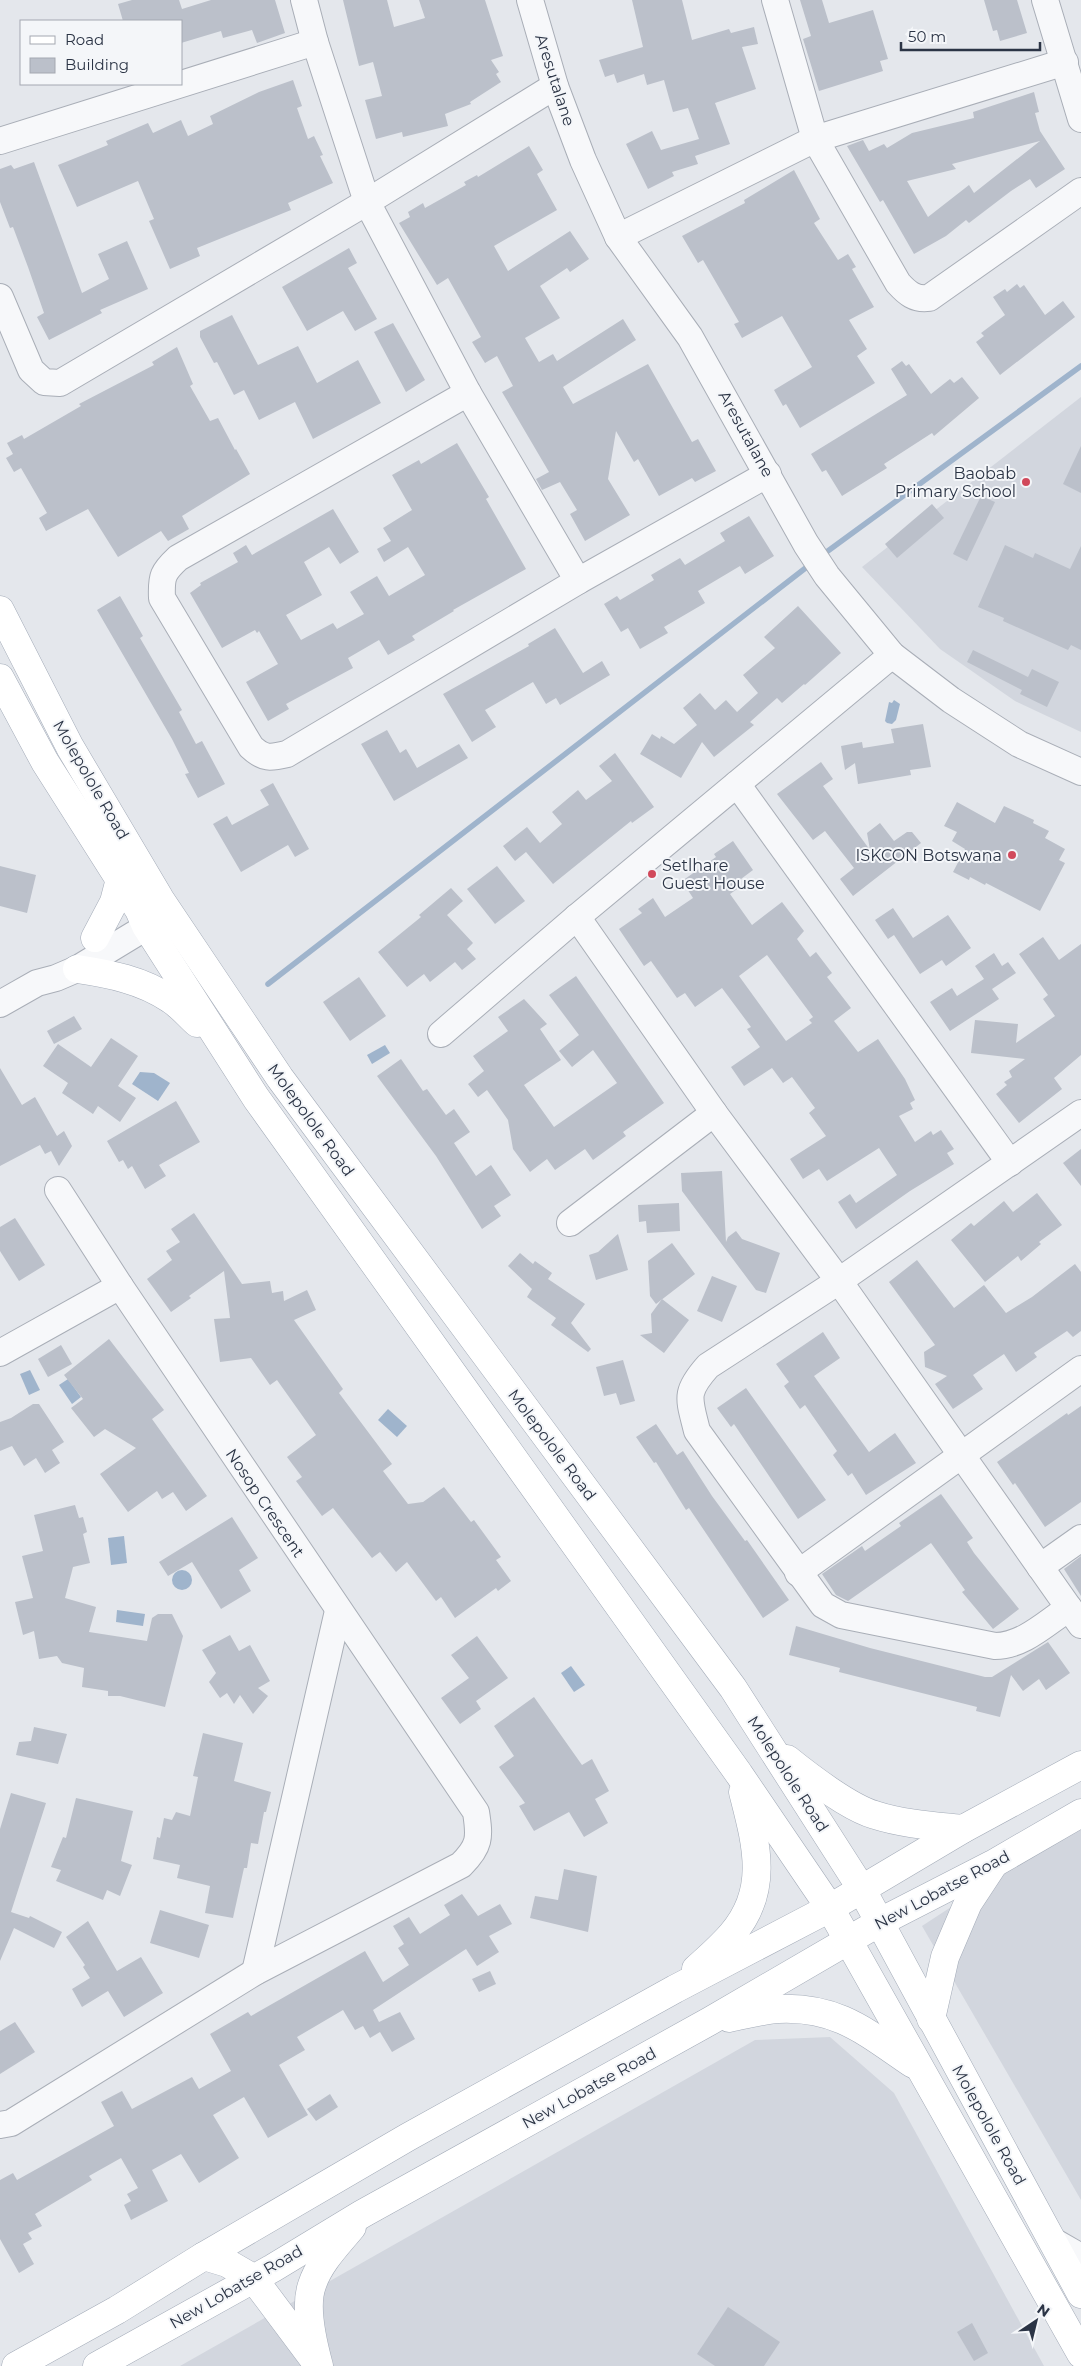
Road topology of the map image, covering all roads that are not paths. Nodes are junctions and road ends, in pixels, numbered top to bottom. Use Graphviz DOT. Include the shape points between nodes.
graph roads {
  1 [pos="304,0"];
  2 [pos="530,0"];
  3 [pos="775,0"];
  4 [pos="1045,0"];
  5 [pos="315,42"];
  6 [pos="1065,62"];
  7 [pos="182,83"];
  8 [pos="177,85"];
  9 [pos="554,86"];
  10 [pos="1081,119"];
  11 [pos="815,139"];
  12 [pos="0,140"];
  13 [pos="1081,191"];
  14 [pos="367,202"];
  15 [pos="618,238"];
  16 [pos="0,297"];
  17 [pos="468,393"];
  18 [pos="768,474"];
  19 [pos="578,581"];
  20 [pos="0,610"];
  21 [pos="892,655"];
  22 [pos="0,678"];
  23 [pos="1081,772"];
  24 [pos="737,784"];
  25 [pos="120,880"];
  26 [pos="153,912"];
  27 [pos="577,917"];
  28 [pos="95,938"];
  29 [pos="78,969"];
  30 [pos="37,983"];
  31 [pos="0,1004"];
  32 [pos="441,1034"];
  33 [pos="222,1046"];
  34 [pos="714,1113"];
  35 [pos="1081,1113"];
  36 [pos="1010,1163"];
  37 [pos="58,1190"];
  38 [pos="570,1223"];
  39 [pos="839,1281"];
  40 [pos="120,1286"];
  41 [pos="0,1353"];
  42 [pos="1081,1369"];
  43 [pos="963,1455"];
  44 [pos="1081,1538"];
  45 [pos="1040,1567"];
  46 [pos="798,1573"];
  47 [pos="338,1611"];
  48 [pos="1075,1616"];
  49 [pos="772,1747"];
  50 [pos="1081,1765"];
  51 [pos="739,1774"];
  52 [pos="1081,1813"];
  53 [pos="963,1829"];
  54 [pos="993,1864"];
  55 [pos="861,1888"];
  56 [pos="830,1908"];
  57 [pos="880,1922"];
  58 [pos="849,1941"];
  59 [pos="255,1972"];
  60 [pos="676,1990"];
  61 [pos="931,2019"];
  62 [pos="710,2021"];
  63 [pos="918,2067"];
  64 [pos="0,2125"];
  65 [pos="362,2214"];
  66 [pos="1053,2241"];
  67 [pos="204,2256"];
  68 [pos="1081,2256"];
  69 [pos="252,2278"];
  70 [pos="1081,2294"];
  71 [pos="1081,2354"];
  72 [pos="16,2366"];
  73 [pos="97,2366"];
  74 [pos="319,2366"];
  1 -- 5 [label="street"];
  2 -- 9 [label="street, Aresutalane"];
  3 -- 11 [label="street"];
  4 -- 6 [label="street"];
  5 -- 7 [label="street"];
  5 -- 14 [label="street"];
  6 -- 10 [label="street"];
  6 -- 11 [label="street"];
  8 -- 12 [label="street"];
  9 -- 14 [label="street"];
  9 -- 15 [label="street, Aresutalane"];
  11 -- 13 [label="street" via="898,283 919,299 929,298"];
  11 -- 15 [label="street"];
  14 -- 16 [label="street" via="60,383 44,382 31,370"];
  14 -- 17 [label="street"];
  15 -- 18 [label="street, Aresutalane" via="690,337"];
  17 -- 19 [label="street"];
  17 -- 19 [label="street" via="178,558 164,570 162,598 251,747 260,756 274,757 287,754"];
  18 -- 19 [label="street"];
  18 -- 21 [label="street, Aresutalane" via="827,576"];
  20 -- 26 [label="main road, Molepolole Road"];
  21 -- 23 [label="street, Aresutalane" via="951,700 1019,744"];
  21 -- 24 [label="street"];
  22 -- 25 [label="main road, Molepolole Road" via="45,762"];
  24 -- 27 [label="street"];
  24 -- 36 [label="street"];
  25 -- 26 [label="main road, Molepolole Road"];
  25 -- 28 [label="main road" via="114,902"];
  26 -- 28 [label="street"];
  26 -- 29 [label="street"];
  26 -- 33 [label="main road, Molepolole Road"];
  26 -- 49 [label="main road, Molepolole Road" via="733,1688"];
  27 -- 32 [label="street"];
  27 -- 34 [label="street"];
  28 -- 30 [label="street" via="48,967"];
  29 -- 30 [label="street"];
  29 -- 33 [label="main road" via="141,983 171,999"];
  30 -- 31 [label="street"];
  33 -- 51 [label="main road, Molepolole Road"];
  34 -- 38 [label="street"];
  34 -- 39 [label="street"];
  35 -- 36 [label="street"];
  36 -- 39 [label="street"];
  37 -- 40 [label="street, Nosop Crescent"];
  39 -- 43 [label="street"];
  39 -- 46 [label="street" via="708,1366 693,1383 689,1400 697,1431"];
  40 -- 41 [label="street"];
  40 -- 47 [label="street, Nosop Crescent"];
  42 -- 43 [label="street"];
  43 -- 45 [label="street"];
  43 -- 46 [label="street"];
  44 -- 45 [label="street"];
  45 -- 48 [label="street"];
  46 -- 48 [label="street" via="823,1605 842,1615 995,1646 1018,1642"];
  47 -- 59 [label="street"];
  47 -- 59 [label="street, Nosop Crescent" via="476,1812 479,1836 473,1853 461,1865"];
  49 -- 53 [label="main road" via="857,1808 916,1824"];
  49 -- 55 [label="main road, Molepolole Road"];
  50 -- 53 [label="main road"];
  51 -- 56 [label="main road, Molepolole Road"];
  51 -- 60 [label="main road" via="754,1835 758,1874 751,1903 733,1933"];
  52 -- 54 [label="main road, New Lobatse Road"];
  53 -- 55 [label="main road"];
  54 -- 57 [label="main road, New Lobatse Road"];
  54 -- 61 [label="main road" via="968,1903 955,1932 945,1957"];
  55 -- 56 [label="main road"];
  55 -- 57 [label="main road, Molepolole Road"];
  56 -- 58 [label="main road, Molepolole Road"];
  56 -- 60 [label="main road"];
  57 -- 58 [label="main road, New Lobatse Road"];
  57 -- 61 [label="main road, Molepolole Road"];
  58 -- 62 [label="main road, New Lobatse Road"];
  58 -- 63 [label="main road, Molepolole Road"];
  59 -- 64 [label="street" via="11,2123"];
  60 -- 67 [label="main road" via="400,2142"];
  61 -- 66 [label="main road, Molepolole Road"];
  62 -- 63 [label="main road" via="776,2009 802,2009 834,2015 882,2041"];
  62 -- 65 [label="main road, New Lobatse Road"];
  63 -- 71 [label="main road, Molepolole Road"];
  65 -- 69 [label="main road, New Lobatse Road"];
  65 -- 74 [label="main road" via="323,2264 311,2286 312,2338"];
  66 -- 68 [label="street"];
  66 -- 70 [label="main road, Molepolole Road"];
  67 -- 69 [label="main road" via="226,2263"];
  67 -- 72 [label="main road" via="117,2310"];
  69 -- 73 [label="main road, New Lobatse Road"];
  69 -- 74 [label="main road"];
}
